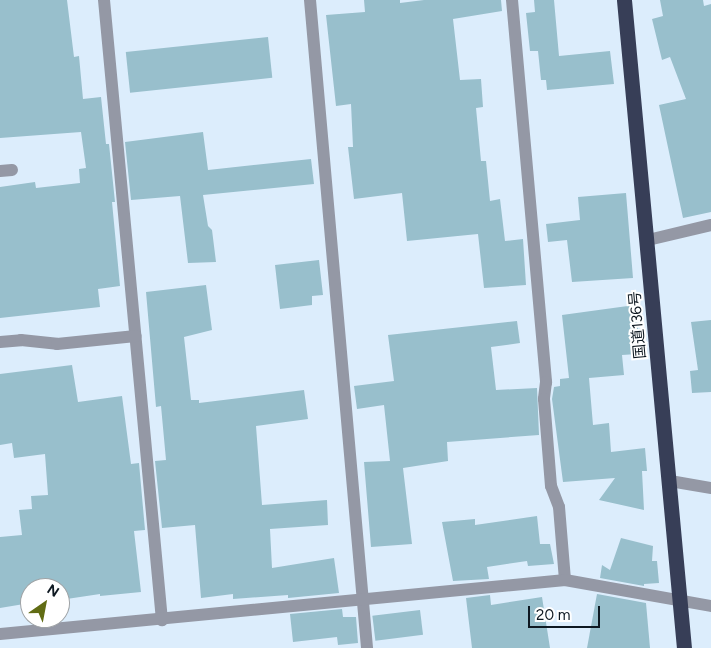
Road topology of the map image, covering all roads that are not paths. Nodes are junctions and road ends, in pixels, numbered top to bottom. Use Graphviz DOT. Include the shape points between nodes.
graph roads {
  1 [pos="104,0"];
  2 [pos="310,0"];
  3 [pos="512,0"];
  4 [pos="624,0"];
  5 [pos="711,225"];
  6 [pos="648,240"];
  7 [pos="136,336"];
  8 [pos="0,342"];
  9 [pos="670,481"];
  10 [pos="711,488"];
  11 [pos="565,580"];
  12 [pos="363,600"];
  13 [pos="680,600"];
  14 [pos="711,606"];
  15 [pos="162,620"];
  16 [pos="0,634"];
  17 [pos="367,648"];
  18 [pos="684,648"];
  1 -- 7 [label="street"];
  2 -- 12 [label="street"];
  3 -- 11 [label="street" via="546,382 544,399 551,486 559,507"];
  4 -- 6 [label="highway, 国道136号"];
  5 -- 6 [label="street"];
  6 -- 9 [label="highway, 国道136号"];
  7 -- 8 [label="street" via="57,344 22,340"];
  7 -- 15 [label="street"];
  9 -- 10 [label="street"];
  9 -- 13 [label="highway, 国道136号"];
  11 -- 12 [label="street"];
  11 -- 13 [label="street"];
  12 -- 15 [label="street"];
  12 -- 17 [label="street"];
  13 -- 14 [label="street"];
  13 -- 18 [label="highway, 国道136号"];
  15 -- 16 [label="street"];
}
